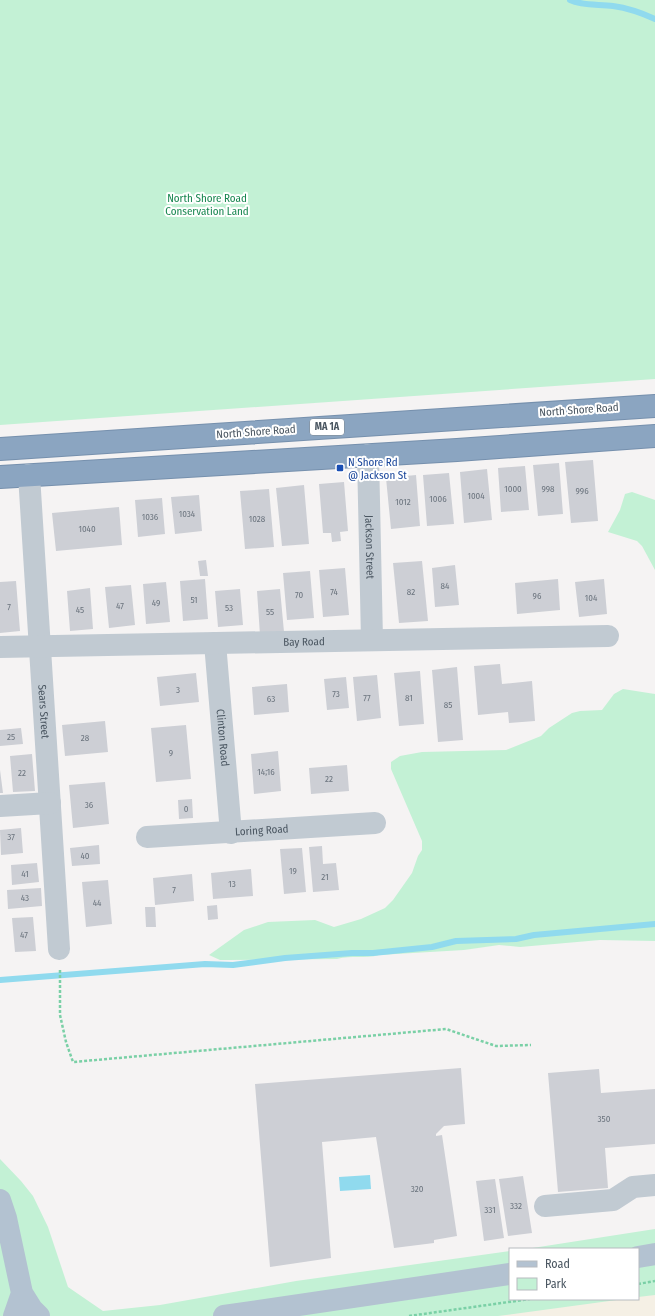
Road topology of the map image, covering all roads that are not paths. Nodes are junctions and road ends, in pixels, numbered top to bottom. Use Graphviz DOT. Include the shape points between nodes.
graph roads {
  1 [pos="655,406"];
  2 [pos="655,436"];
  3 [pos="0,449"];
  4 [pos="368,455"];
  5 [pos="29,474"];
  6 [pos="0,477"];
  7 [pos="608,636"];
  8 [pos="372,640"];
  9 [pos="215,643"];
  10 [pos="0,646"];
  11 [pos="40,646"];
  12 [pos="50,803"];
  13 [pos="0,806"];
  14 [pos="375,823"];
  15 [pos="231,833"];
  16 [pos="147,837"];
  17 [pos="60,956"];
  18 [pos="655,1185"];
  19 [pos="0,1200"];
  20 [pos="545,1206"];
  21 [pos="655,1254"];
  22 [pos="639,1257"];
  23 [pos="509,1274"];
  24 [pos="22,1293"];
  25 [pos="14,1316"];
  26 [pos="39,1316"];
  27 [pos="224,1316"];
  1 -- 3 [label="highway, North Shore Road / MA 1A"];
  2 -- 4 [label="highway"];
  4 -- 5 [label="highway"];
  4 -- 8 [label="street, Jackson Street"];
  5 -- 6 [label="highway"];
  5 -- 11 [label="street, Sears Street"];
  7 -- 8 [label="street, Bay Road"];
  8 -- 9 [label="street, Bay Road"];
  9 -- 11 [label="street, Bay Road"];
  9 -- 15 [label="street, Clinton Road"];
  10 -- 11 [label="street, Bay Road"];
  11 -- 12 [label="street, Sears Street"];
  12 -- 13 [label="street"];
  12 -- 17 [label="street, Sears Street"];
  14 -- 15 [label="street, Loring Road"];
  15 -- 16 [label="street, Loring Road"];
  18 -- 20 [label="street" via="633,1187 613,1200"];
  19 -- 24 [label="main road"];
  21 -- 22 [label="main road"];
  23 -- 27 [label="main road"];
  24 -- 25 [label="main road"];
  24 -- 26 [label="main road"];
}
